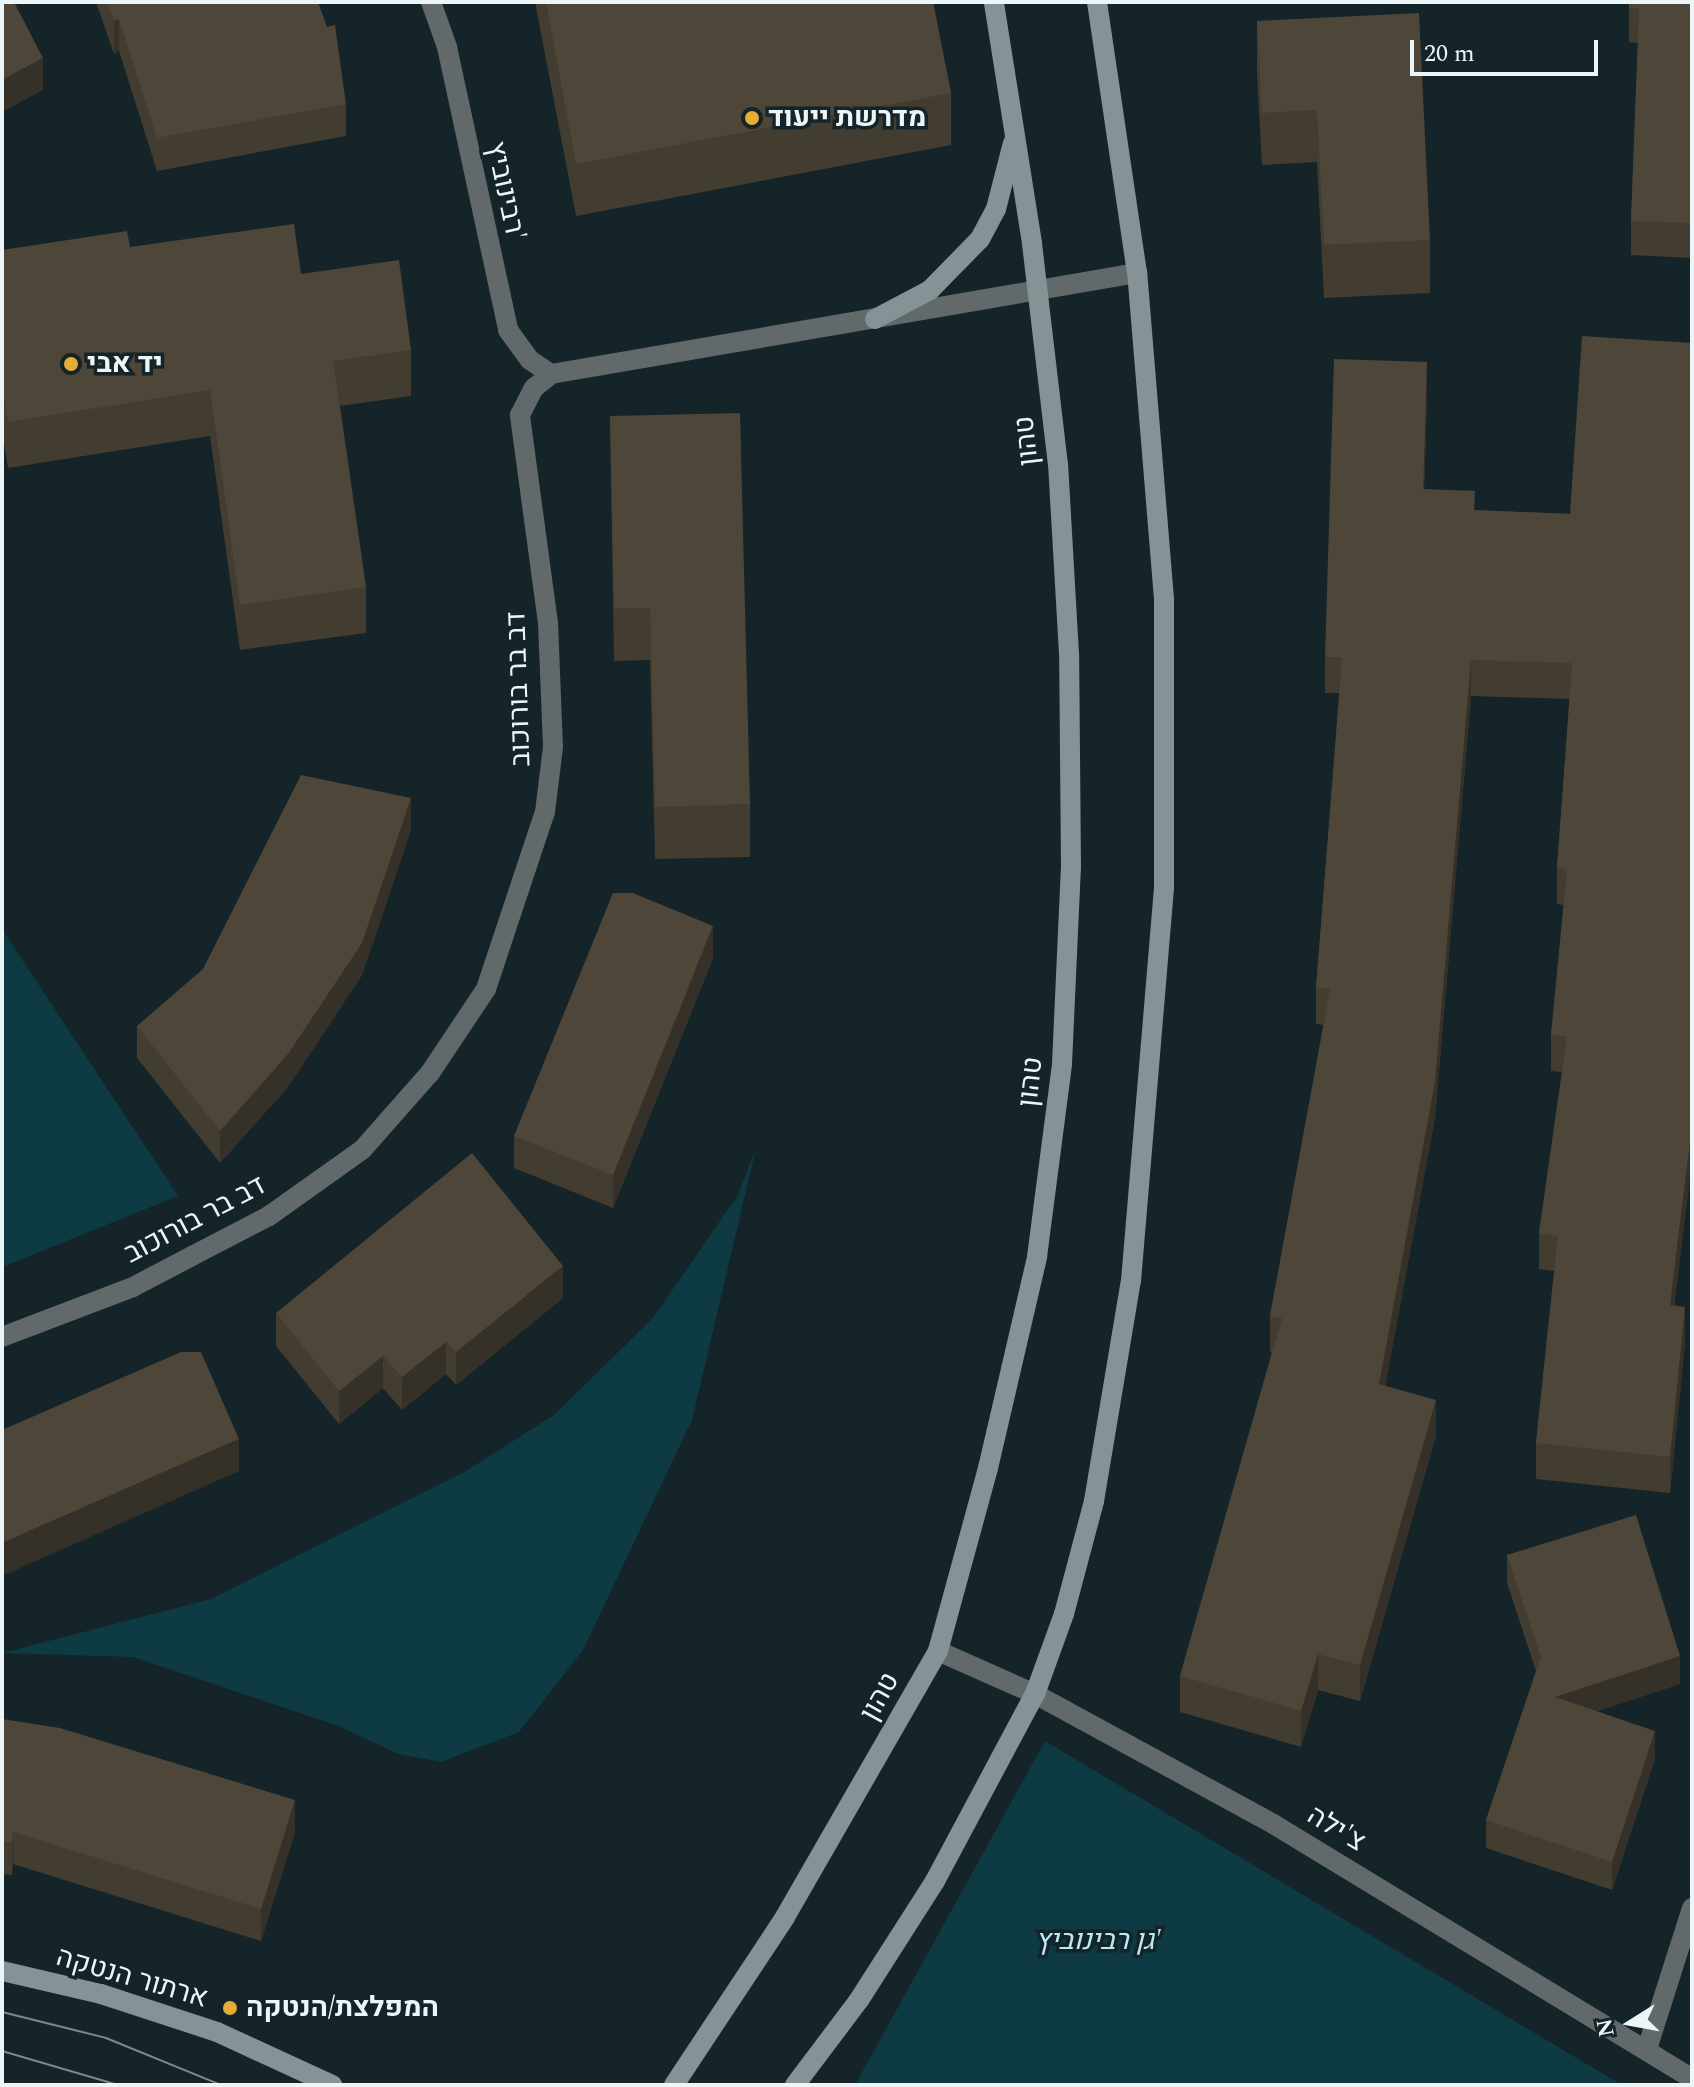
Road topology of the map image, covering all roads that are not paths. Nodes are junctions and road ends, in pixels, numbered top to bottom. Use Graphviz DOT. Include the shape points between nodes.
graph roads {
  1 [pos="431,2"];
  2 [pos="994,2"];
  3 [pos="1097,2"];
  4 [pos="1016,127"];
  5 [pos="1137,273"];
  6 [pos="1038,291"];
  7 [pos="875,319"];
  8 [pos="551,374"];
  9 [pos="2,1337"];
  10 [pos="938,1651"];
  11 [pos="1035,1694"];
  12 [pos="1692,1908"];
  13 [pos="2,1971"];
  14 [pos="1647,2049"];
  15 [pos="1692,2079"];
  16 [pos="332,2085"];
  17 [pos="674,2085"];
  18 [pos="795,2085"];
  1 -- 8 [label="street, רבינוביץ'" via="447,47 508,330 530,360"];
  2 -- 4 [label="main road, טהון"];
  3 -- 5 [label="main road"];
  4 -- 6 [label="main road, טהון"];
  4 -- 7 [label="main road" via="996,209 980,239 930,290"];
  5 -- 6 [label="street"];
  5 -- 11 [label="main road" via="1164,599 1164,887 1150,1091 1131,1281 1094,1501 1064,1614"];
  6 -- 7 [label="street"];
  6 -- 10 [label="main road, טהון" via="1058,465 1069,654 1071,868 1062,1064 1037,1257"];
  7 -- 8 [label="street"];
  8 -- 9 [label="street, דב בר בורוכוב" via="528,396 520,415 548,623 553,747 545,812 486,989 430,1073 362,1150 269,1216 145,1281"];
  10 -- 11 [label="street, צ'ילה"];
  10 -- 17 [label="main road, טהון" via="785,1917"];
  11 -- 14 [label="street, צ'ילה" via="1275,1825"];
  11 -- 18 [label="main road" via="935,1881 859,2000"];
  12 -- 14 [label="street"];
  13 -- 16 [label="main road, ארתור הנטקה" via="101,1994 217,2032"];
  14 -- 15 [label="street, צ'ילה"];
}
